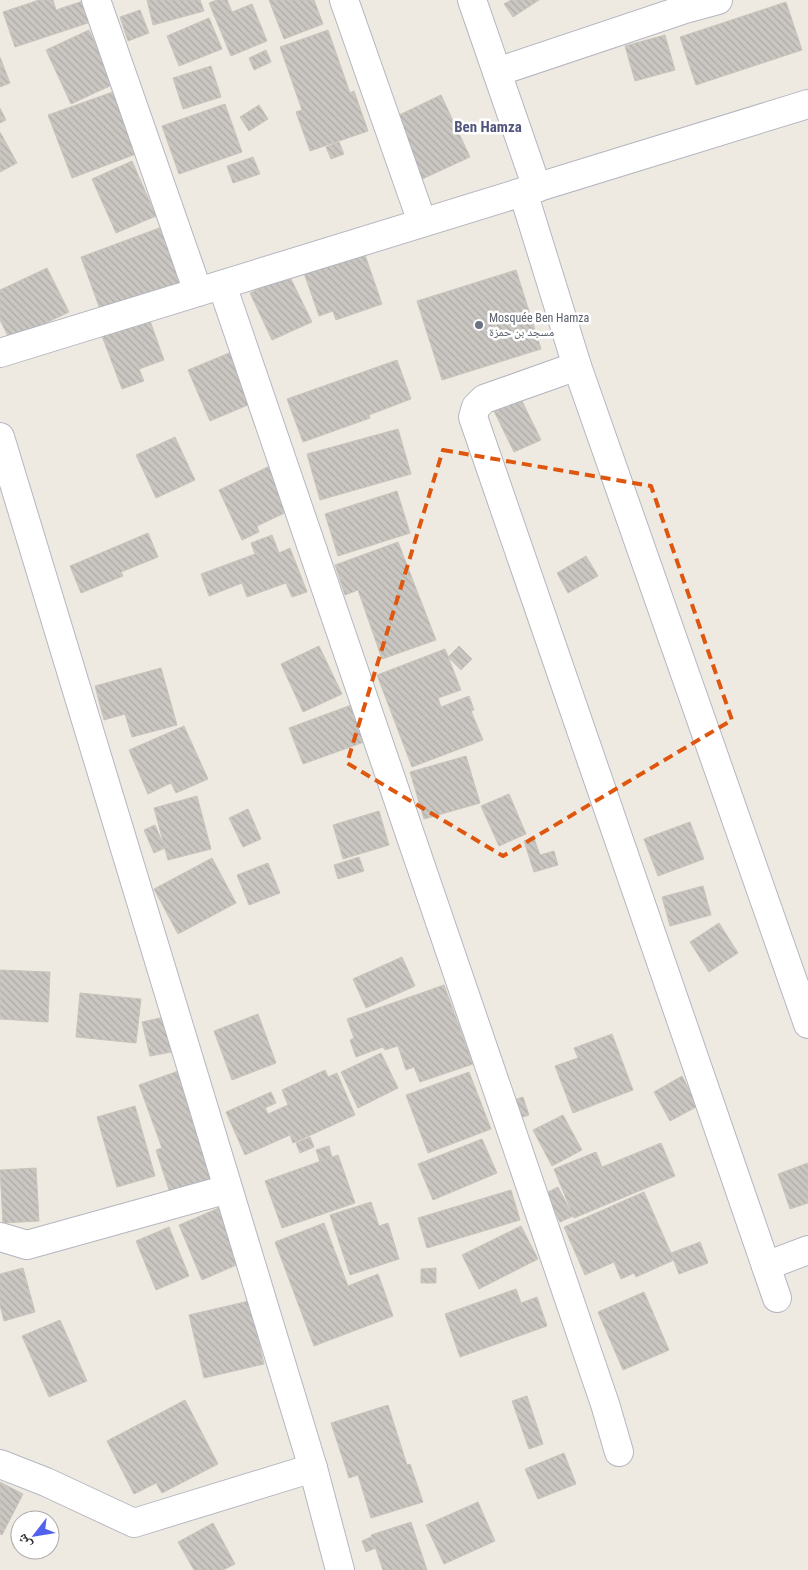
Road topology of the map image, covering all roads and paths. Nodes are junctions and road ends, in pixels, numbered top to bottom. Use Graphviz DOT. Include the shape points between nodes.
graph roads {
  1 [pos="96,0"];
  2 [pos="344,0"];
  3 [pos="472,0"];
  4 [pos="718,0"];
  5 [pos="683,4"];
  6 [pos="497,72"];
  7 [pos="808,104"];
  8 [pos="530,190"];
  9 [pos="422,222"];
  10 [pos="210,288"];
  11 [pos="0,353"];
  12 [pos="577,366"];
  13 [pos="0,437"];
  14 [pos="808,1024"];
  15 [pos="228,1189"];
  16 [pos="0,1237"];
  17 [pos="808,1250"];
  18 [pos="766,1266"];
  19 [pos="777,1298"];
  20 [pos="619,1452"];
  21 [pos="0,1464"];
  22 [pos="314,1468"];
  23 [pos="340,1570"];
  1 -- 10 [label="street"];
  2 -- 9 [label="street"];
  3 -- 6 [label="street"];
  4 -- 5 [label="street"];
  5 -- 6 [label="street"];
  6 -- 8 [label="street"];
  7 -- 8 [label="street"];
  8 -- 9 [label="street"];
  8 -- 12 [label="street"];
  9 -- 10 [label="street"];
  10 -- 11 [label="street"];
  10 -- 20 [label="street" via="602,1395"];
  12 -- 14 [label="street"];
  12 -- 18 [label="street" via="484,399 476,407 473,417"];
  13 -- 15 [label="street"];
  15 -- 16 [label="street" via="27,1245"];
  15 -- 22 [label="street"];
  17 -- 18 [label="street"];
  18 -- 19 [label="street"];
  21 -- 22 [label="street" via="134,1523"];
  22 -- 23 [label="street"];
}
